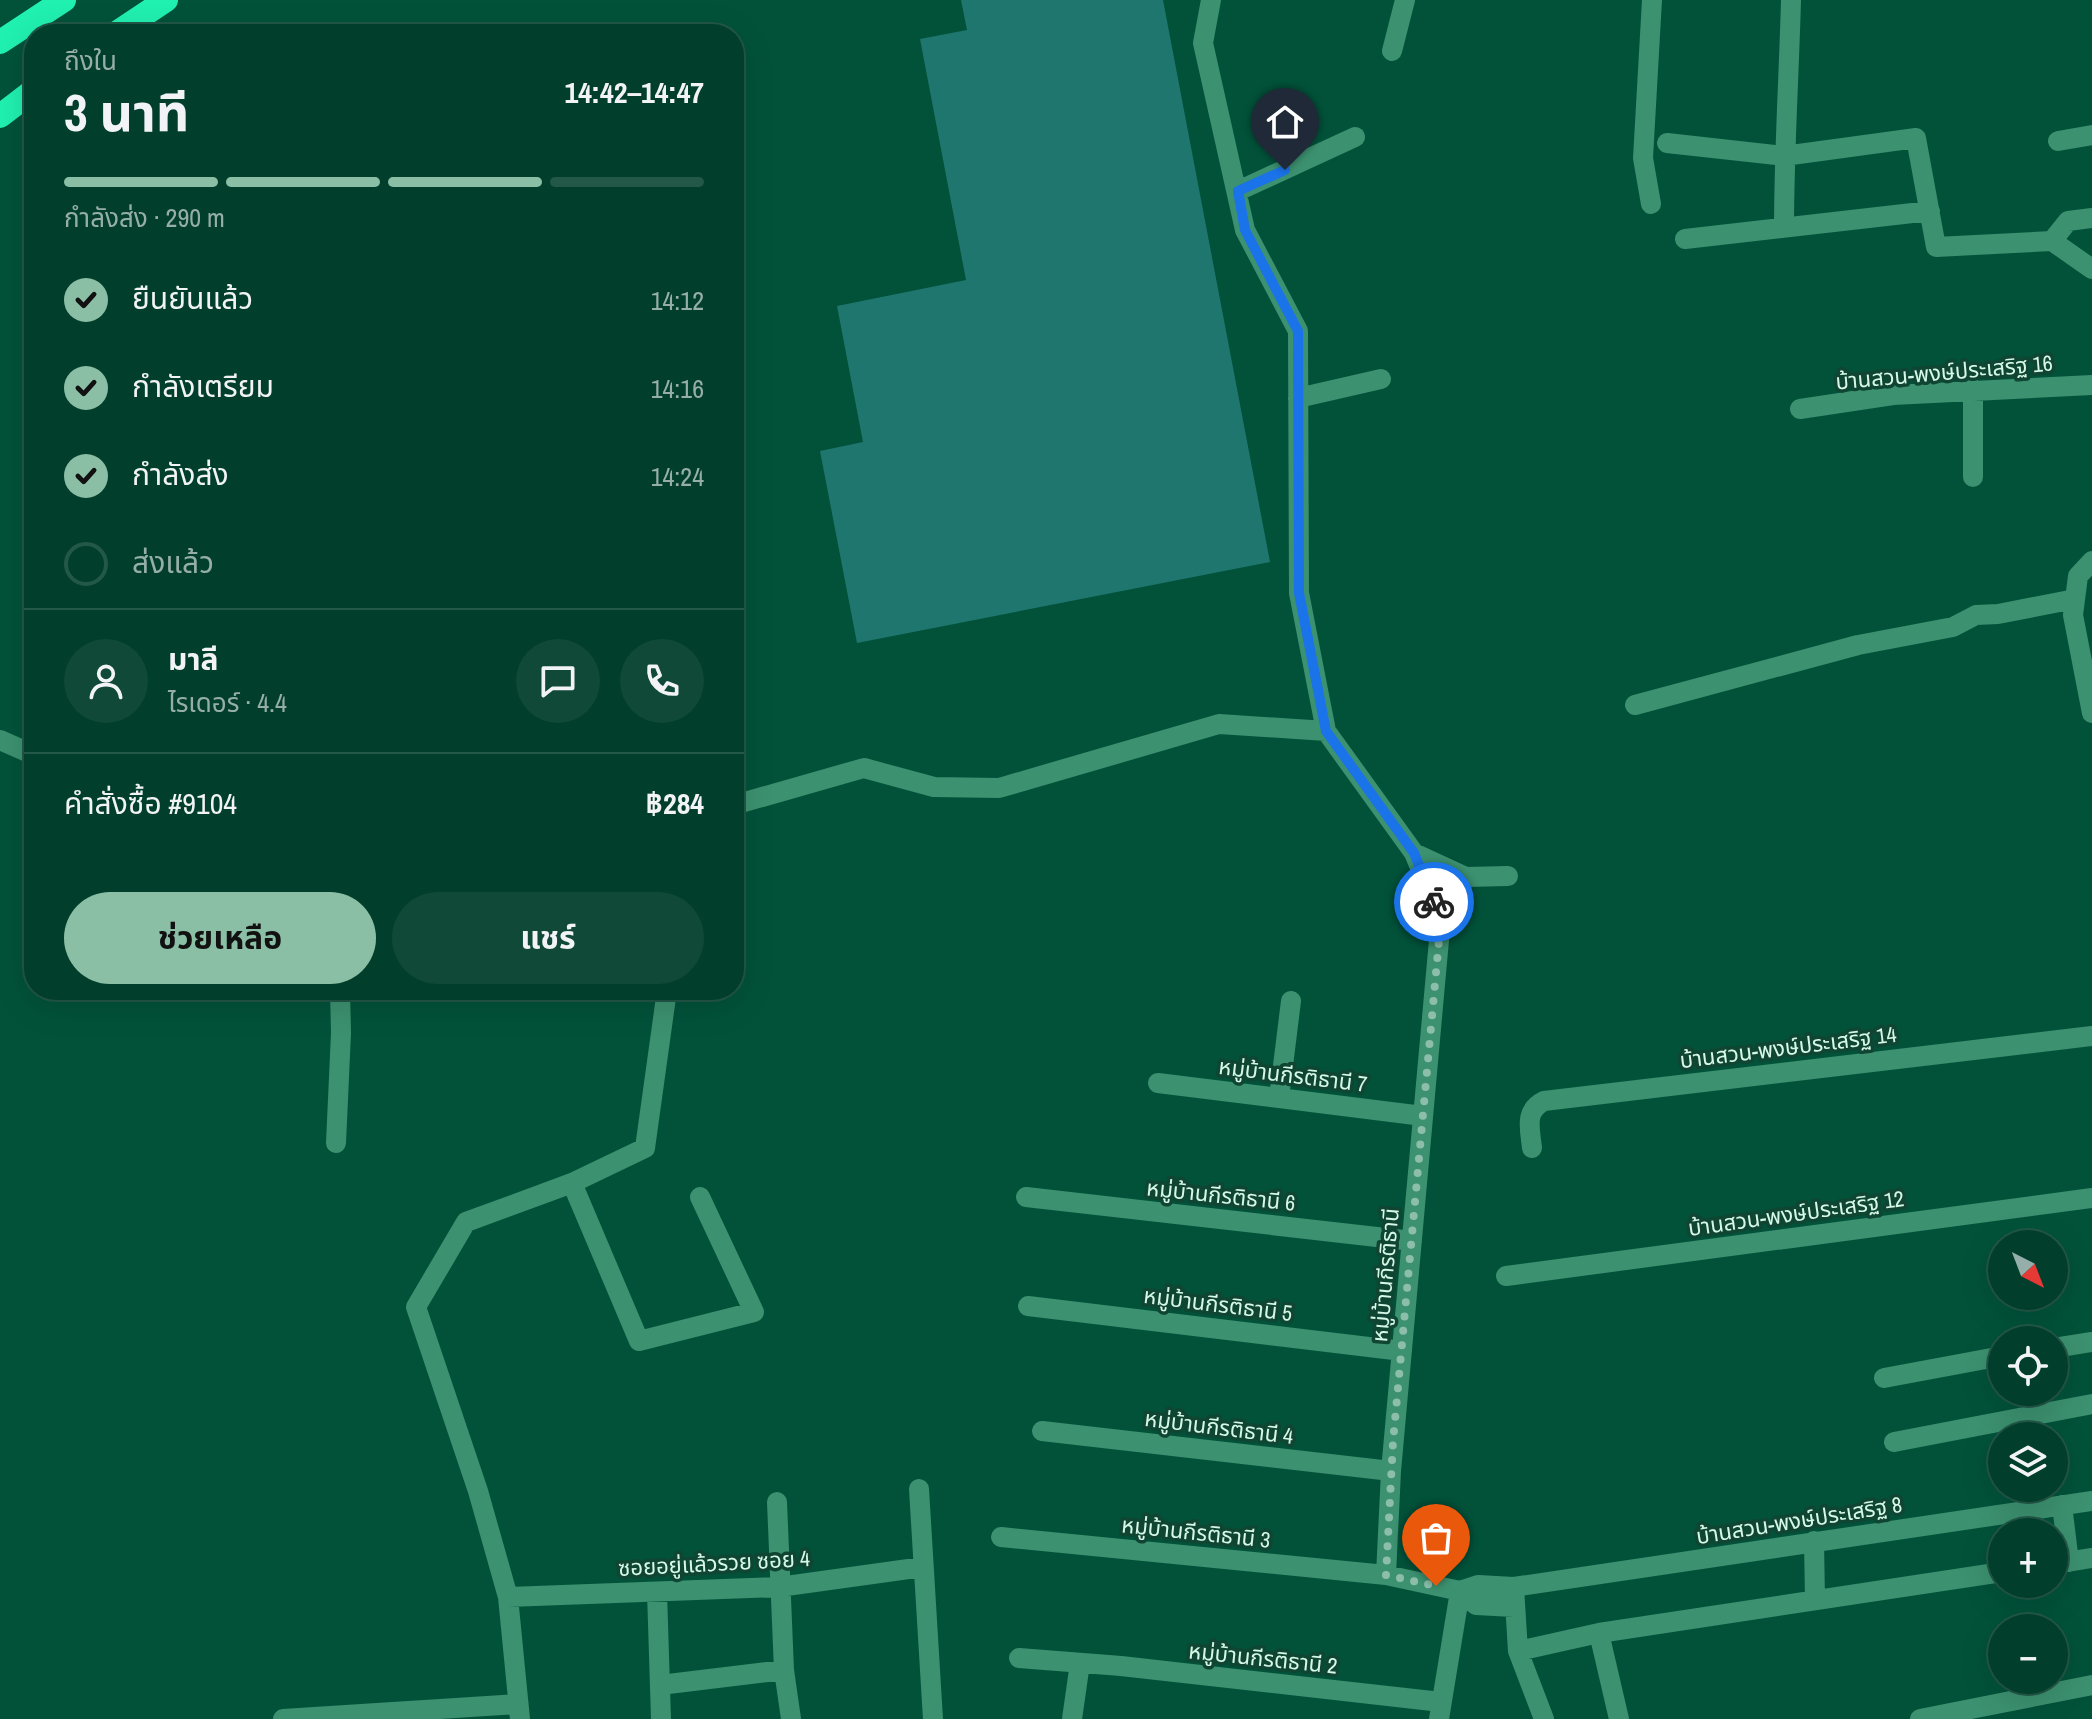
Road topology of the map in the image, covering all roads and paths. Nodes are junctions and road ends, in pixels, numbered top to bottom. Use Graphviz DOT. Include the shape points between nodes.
graph roads {
  1 [pos="64,0"];
  2 [pos="166,0"];
  3 [pos="1211,0"];
  4 [pos="1405,0"];
  5 [pos="1652,0"];
  6 [pos="1791,0"];
  7 [pos="27,24"];
  8 [pos="130,24"];
  9 [pos="24,26"];
  10 [pos="0,42"];
  11 [pos="1392,51"];
  12 [pos="24,98"];
  13 [pos="0,116"];
  14 [pos="2092,135"];
  15 [pos="1355,137"];
  16 [pos="2058,141"];
  17 [pos="1667,143"];
  18 [pos="1784,156"];
  19 [pos="1238,191"];
  20 [pos="1651,204"];
  21 [pos="1930,211"];
  22 [pos="2092,218"];
  23 [pos="1784,228"];
  24 [pos="1685,239"];
  25 [pos="2052,241"];
  26 [pos="2092,269"];
  27 [pos="1381,379"];
  28 [pos="2092,385"];
  29 [pos="1973,389"];
  30 [pos="1298,398"];
  31 [pos="1800,409"];
  32 [pos="1973,477"];
  33 [pos="2085,569"];
  34 [pos="2075,599"];
  35 [pos="1635,705"];
  36 [pos="2092,713"];
  37 [pos="1326,731"];
  38 [pos="0,740"];
  39 [pos="24,751"];
  40 [pos="744,802"];
  41 [pos="1414,853"];
  42 [pos="1508,876"];
  43 [pos="340,1000"];
  44 [pos="666,1000"];
  45 [pos="1291,1001"];
  46 [pos="2092,1036"];
  47 [pos="1158,1083"];
  48 [pos="1279,1098"];
  49 [pos="1423,1116"];
  50 [pos="336,1143"];
  51 [pos="1532,1148"];
  52 [pos="572,1183"];
  53 [pos="700,1197"];
  54 [pos="1026,1197"];
  55 [pos="2092,1198"];
  56 [pos="1412,1241"];
  57 [pos="1506,1276"];
  58 [pos="1028,1306"];
  59 [pos="2092,1342"];
  60 [pos="2068,1346"];
  61 [pos="1402,1351"];
  62 [pos="1988,1359"];
  63 [pos="1884,1378"];
  64 [pos="2092,1404"];
  65 [pos="1042,1431"];
  66 [pos="1894,1442"];
  67 [pos="1391,1471"];
  68 [pos="919,1489"];
  69 [pos="2092,1501"];
  70 [pos="777,1502"];
  71 [pos="2062,1505"];
  72 [pos="2062,1518"];
  73 [pos="1001,1537"];
  74 [pos="1814,1541"];
  75 [pos="2092,1558"];
  76 [pos="2068,1562"];
  77 [pos="923,1567"];
  78 [pos="1988,1574"];
  79 [pos="1386,1575"];
  80 [pos="779,1587"];
  81 [pos="1460,1591"];
  82 [pos="657,1592"];
  83 [pos="508,1597"];
  84 [pos="1514,1597"];
  85 [pos="1815,1600"];
  86 [pos="1599,1633"];
  87 [pos="1518,1651"];
  88 [pos="1019,1658"];
  89 [pos="1080,1663"];
  90 [pos="784,1670"];
  91 [pos="660,1685"];
  92 [pos="2092,1685"];
  93 [pos="1440,1710"];
  94 [pos="519,1711"];
  95 [pos="283,1719"];
  96 [pos="661,1719"];
  97 [pos="791,1719"];
  98 [pos="933,1719"];
  99 [pos="1072,1719"];
  100 [pos="1544,1719"];
  101 [pos="1619,1719"];
  102 [pos="1920,1719"];
  1 -- 7 [label="highway"];
  2 -- 8 [label="highway"];
  3 -- 19 [label="street" via="1203,43"];
  4 -- 11 [label="street"];
  5 -- 20 [label="street" via="1643,158"];
  6 -- 18 [label="street"];
  9 -- 10 [label="highway"];
  12 -- 13 [label="highway"];
  14 -- 16 [label="street"];
  15 -- 19 [label="street"];
  17 -- 18 [label="street"];
  18 -- 21 [label="street" via="1916,138"];
  18 -- 23 [label="street"];
  19 -- 30 [label="street" via="1245,230 1298,331"];
  21 -- 23 [label="street"];
  21 -- 25 [label="street" via="1936,247"];
  22 -- 25 [label="street" via="2068,221"];
  23 -- 24 [label="street"];
  25 -- 26 [label="street"];
  27 -- 30 [label="street"];
  28 -- 29 [label="street, บ้านสวน-พงษ์ประเสริฐ 16"];
  29 -- 31 [label="street, บ้านสวน-พงษ์ประเสริฐ 16"];
  29 -- 32 [label="street"];
  30 -- 37 [label="street" via="1299,593"];
  33 -- 34 [label="street"];
  34 -- 35 [label="street" via="1976,615 1953,627 1858,645"];
  34 -- 36 [label="street" via="2073,615"];
  37 -- 40 [label="street" via="1219,724 999,788 934,787 864,768"];
  37 -- 41 [label="street, หมู่บ้านกีรติธานี"];
  38 -- 39 [label="street"];
  41 -- 42 [label="street" via="1466,877"];
  41 -- 49 [label="street, หมู่บ้านกีรติธานี" via="1441,918"];
  43 -- 50 [label="street"];
  44 -- 52 [label="street" via="645,1148"];
  45 -- 48 [label="street"];
  46 -- 51 [label="street, บ้านสวน-พงษ์ประเสริฐ 14" via="1544,1101 1529,1114"];
  47 -- 48 [label="street, หมู่บ้านกีรติธานี 7"];
  48 -- 49 [label="street, หมู่บ้านกีรติธานี 7"];
  49 -- 56 [label="street, หมู่บ้านกีรติธานี"];
  52 -- 53 [label="street" via="639,1341 754,1312"];
  52 -- 83 [label="street" via="466,1222 416,1307"];
  54 -- 56 [label="street, หมู่บ้านกีรติธานี 6"];
  55 -- 57 [label="street, บ้านสวน-พงษ์ประเสริฐ 12"];
  56 -- 61 [label="street, หมู่บ้านกีรติธานี"];
  58 -- 61 [label="street, หมู่บ้านกีรติธานี 5"];
  59 -- 60 [label="street"];
  61 -- 67 [label="street, หมู่บ้านกีรติธานี"];
  62 -- 63 [label="street"];
  64 -- 66 [label="street"];
  65 -- 67 [label="street, หมู่บ้านกีรติธานี 4"];
  67 -- 79 [label="street, หมู่บ้านกีรติธานี"];
  68 -- 77 [label="street"];
  69 -- 71 [label="street, บ้านสวน-พงษ์ประเสริฐ 8"];
  70 -- 80 [label="street"];
  71 -- 72 [label="street"];
  71 -- 74 [label="street, บ้านสวน-พงษ์ประเสริฐ 8"];
  73 -- 79 [label="street, หมู่บ้านกีรติธานี 3"];
  74 -- 84 [label="street, บ้านสวน-พงษ์ประเสริฐ 8"];
  74 -- 85 [label="street"];
  75 -- 76 [label="street"];
  77 -- 80 [label="street, ซอยอยู่แล้วรวย ซอย 4"];
  77 -- 98 [label="street"];
  78 -- 85 [label="street"];
  79 -- 81 [label="street"];
  80 -- 82 [label="street, ซอยอยู่แล้วรวย ซอย 4"];
  80 -- 90 [label="street"];
  81 -- 84 [label="street" via="1478,1585"];
  81 -- 93 [label="street"];
  82 -- 83 [label="street, ซอยอยู่แล้วรวย ซอย 4"];
  82 -- 91 [label="street"];
  83 -- 94 [label="street"];
  84 -- 87 [label="street"];
  85 -- 86 [label="street"];
  86 -- 87 [label="street"];
  86 -- 101 [label="street"];
  87 -- 100 [label="street"];
  88 -- 89 [label="street, หมู่บ้านกีรติธานี 2"];
  89 -- 93 [label="street, หมู่บ้านกีรติธานี 2"];
  89 -- 99 [label="street"];
  90 -- 91 [label="street"];
  90 -- 97 [label="street"];
  91 -- 96 [label="street"];
  92 -- 102 [label="street"];
  94 -- 95 [label="street"];
}
